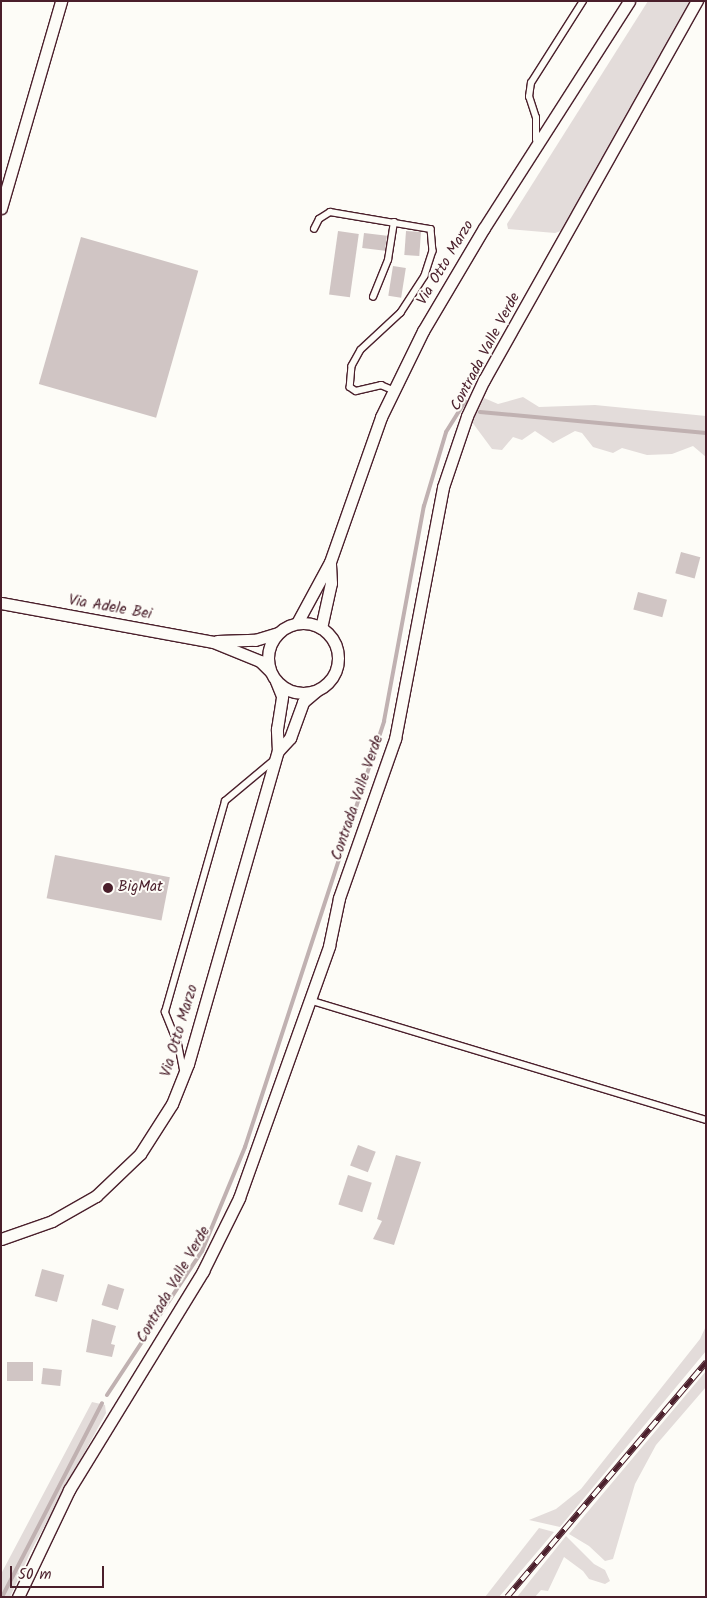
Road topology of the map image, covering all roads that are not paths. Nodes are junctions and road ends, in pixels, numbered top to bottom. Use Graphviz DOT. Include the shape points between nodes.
graph roads {
  1 [pos="61,1"];
  2 [pos="583,1"];
  3 [pos="629,1"];
  4 [pos="697,1"];
  5 [pos="536,147"];
  6 [pos="1,208"];
  7 [pos="394,222"];
  8 [pos="314,228"];
  9 [pos="373,297"];
  10 [pos="393,390"];
  11 [pos="330,562"];
  12 [pos="1,603"];
  13 [pos="297,623"];
  14 [pos="321,628"];
  15 [pos="278,633"];
  16 [pos="213,642"];
  17 [pos="273,676"];
  18 [pos="316,690"];
  19 [pos="277,754"];
  20 [pos="309,1000"];
  21 [pos="184,1075"];
  22 [pos="706,1120"];
  23 [pos="1,1239"];
  24 [pos="18,1597"];
  1 -- 6 [label="street"];
  2 -- 5 [label="lane" via="531,82 529,97 536,118"];
  3 -- 5 [label="street, Via Otto Marzo"];
  4 -- 20 [label="street, Contrada Valle Verde" via="467,416 443,487 395,739 339,898 329,946"];
  5 -- 10 [label="street, Via Otto Marzo" via="439,302"];
  7 -- 8 [label="lane" via="330,212"];
  7 -- 9 [label="lane" via="388,260"];
  7 -- 10 [label="lane" via="431,229 434,240 431,263 401,313 356,356 349,376 350,387 356,391 380,385"];
  10 -- 11 [label="street, Via Otto Marzo" via="370,445"];
  11 -- 13 [label="street, Via Otto Marzo"];
  11 -- 14 [label="street, Via Otto Marzo" via="331,583"];
  12 -- 16 [label="street, Via Adele Bei"];
  13 -- 14 [label="street"];
  13 -- 15 [label="street"];
  14 -- 18 [label="street" via="331,637 338,656 333,676"];
  15 -- 16 [label="street" via="255,640"];
  15 -- 17 [label="street" via="269,650"];
  16 -- 17 [label="street" via="260,661"];
  17 -- 18 [label="street" via="295,692"];
  17 -- 19 [label="street, Via Otto Marzo" via="282,696"];
  18 -- 19 [label="street, Via Otto Marzo" via="303,702 290,738"];
  19 -- 21 [label="street, Via Otto Marzo"];
  19 -- 21 [label="lane" via="225,801 165,1012 178,1045"];
  20 -- 22 [label="lane"];
  20 -- 24 [label="street, Contrada Valle Verde" via="239,1198 214,1252 69,1490"];
  21 -- 23 [label="street, Via Otto Marzo" via="172,1104 149,1142 108,1186 52,1221"];
}
